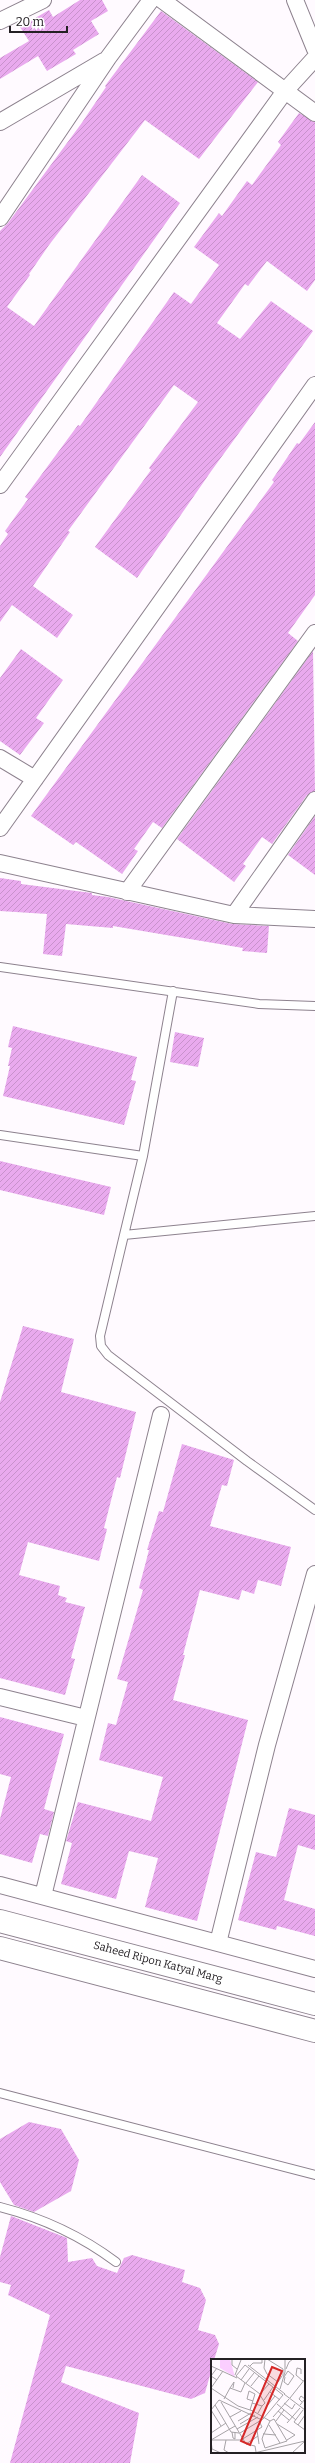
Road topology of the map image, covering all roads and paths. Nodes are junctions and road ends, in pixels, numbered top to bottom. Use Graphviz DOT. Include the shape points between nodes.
graph roads {
  1 [pos="43,0"];
  2 [pos="151,0"];
  3 [pos="162,0"];
  4 [pos="295,0"];
  5 [pos="0,21"];
  6 [pos="315,49"];
  7 [pos="108,58"];
  8 [pos="315,58"];
  9 [pos="285,91"];
  10 [pos="315,113"];
  11 [pos="0,122"];
  12 [pos="0,218"];
  13 [pos="315,384"];
  14 [pos="0,485"];
  15 [pos="315,633"];
  16 [pos="0,758"];
  17 [pos="35,779"];
  18 [pos="315,800"];
  19 [pos="0,828"];
  20 [pos="0,863"];
  21 [pos="127,892"];
  22 [pos="234,915"];
  23 [pos="315,919"];
  24 [pos="0,967"];
  25 [pos="173,991"];
  26 [pos="315,1006"];
  27 [pos="0,1135"];
  28 [pos="143,1156"];
  29 [pos="315,1216"];
  30 [pos="124,1235"];
  31 [pos="161,1415"];
  32 [pos="315,1510"];
  33 [pos="315,1574"];
  34 [pos="0,1697"];
  35 [pos="86,1718"];
  36 [pos="0,1885"];
  37 [pos="43,1896"];
  38 [pos="0,1921"];
  39 [pos="218,1943"];
  40 [pos="0,1948"];
  41 [pos="315,1969"];
  42 [pos="315,2004"];
  43 [pos="315,2031"];
  44 [pos="0,2093"];
  45 [pos="315,2174"];
  46 [pos="0,2207"];
  47 [pos="116,2262"];
  1 -- 5 [label="street"];
  2 -- 7 [label="street"];
  3 -- 9 [label="street"];
  4 -- 6 [label="street"];
  7 -- 11 [label="street"];
  7 -- 12 [label="street"];
  8 -- 9 [label="street"];
  9 -- 10 [label="street"];
  9 -- 14 [label="street"];
  13 -- 17 [label="street"];
  15 -- 21 [label="street"];
  16 -- 17 [label="street"];
  17 -- 19 [label="street"];
  18 -- 22 [label="street"];
  20 -- 21 [label="street"];
  21 -- 22 [label="street"];
  22 -- 23 [label="street"];
  24 -- 25 [label="lane"];
  25 -- 26 [label="lane" via="259,1004"];
  25 -- 28 [label="lane"];
  27 -- 28 [label="lane"];
  28 -- 30 [label="lane"];
  29 -- 30 [label="lane"];
  30 -- 32 [label="lane" via="100,1336 101,1346 108,1355"];
  31 -- 35 [label="street"];
  33 -- 39 [label="street" via="267,1745"];
  34 -- 35 [label="street"];
  35 -- 37 [label="street"];
  36 -- 37 [label="street"];
  37 -- 39 [label="street"];
  38 -- 42 [label="street, Saheed Ripon Katyal Marg"];
  39 -- 41 [label="street"];
  40 -- 43 [label="street"];
  44 -- 45 [label="lane"];
  46 -- 47 [label="lane" via="49,2221 90,2242"];
}
